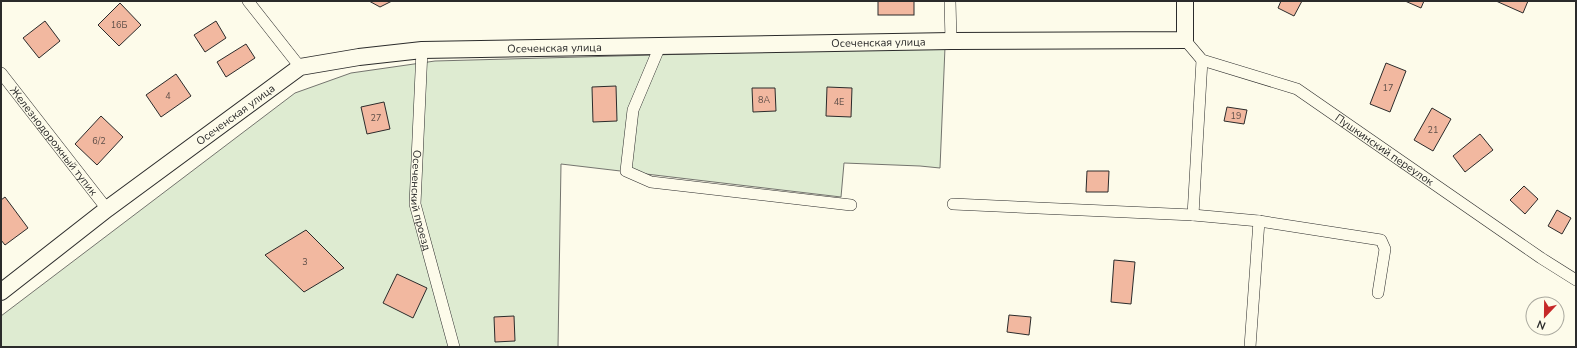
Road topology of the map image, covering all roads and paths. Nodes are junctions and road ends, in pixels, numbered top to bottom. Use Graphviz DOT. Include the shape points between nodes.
graph roads {
  1 [pos="248,1"];
  2 [pos="950,1"];
  3 [pos="1185,1"];
  4 [pos="1185,40"];
  5 [pos="951,41"];
  6 [pos="660,46"];
  7 [pos="422,50"];
  8 [pos="1202,60"];
  9 [pos="300,67"];
  10 [pos="1,73"];
  11 [pos="953,204"];
  12 [pos="851,205"];
  13 [pos="107,209"];
  14 [pos="1193,215"];
  15 [pos="1259,221"];
  16 [pos="1576,280"];
  17 [pos="1,292"];
  18 [pos="1378,293"];
  19 [pos="454,347"];
  20 [pos="1250,347"];
  1 -- 9 [label="street"];
  2 -- 5 [label="street"];
  3 -- 4 [label="street"];
  4 -- 5 [label="street, Осеченская улица"];
  4 -- 8 [label="street"];
  5 -- 6 [label="street, Осеченская улица"];
  6 -- 7 [label="street, Осеченская улица"];
  6 -- 12 [label="street" via="633,110 626,171 651,182"];
  7 -- 9 [label="street, Осеченская улица"];
  7 -- 19 [label="street, Осеченский проезд" via="415,204"];
  8 -- 14 [label="street"];
  8 -- 16 [label="street, Пушкинский переулок" via="1297,89"];
  9 -- 13 [label="street, Осеченская улица"];
  10 -- 13 [label="street, Железнодорожный тупик"];
  11 -- 14 [label="street"];
  13 -- 17 [label="street, Осеченская улица"];
  14 -- 15 [label="street"];
  15 -- 18 [label="street" via="1382,240 1385,249"];
  15 -- 20 [label="street"];
}
